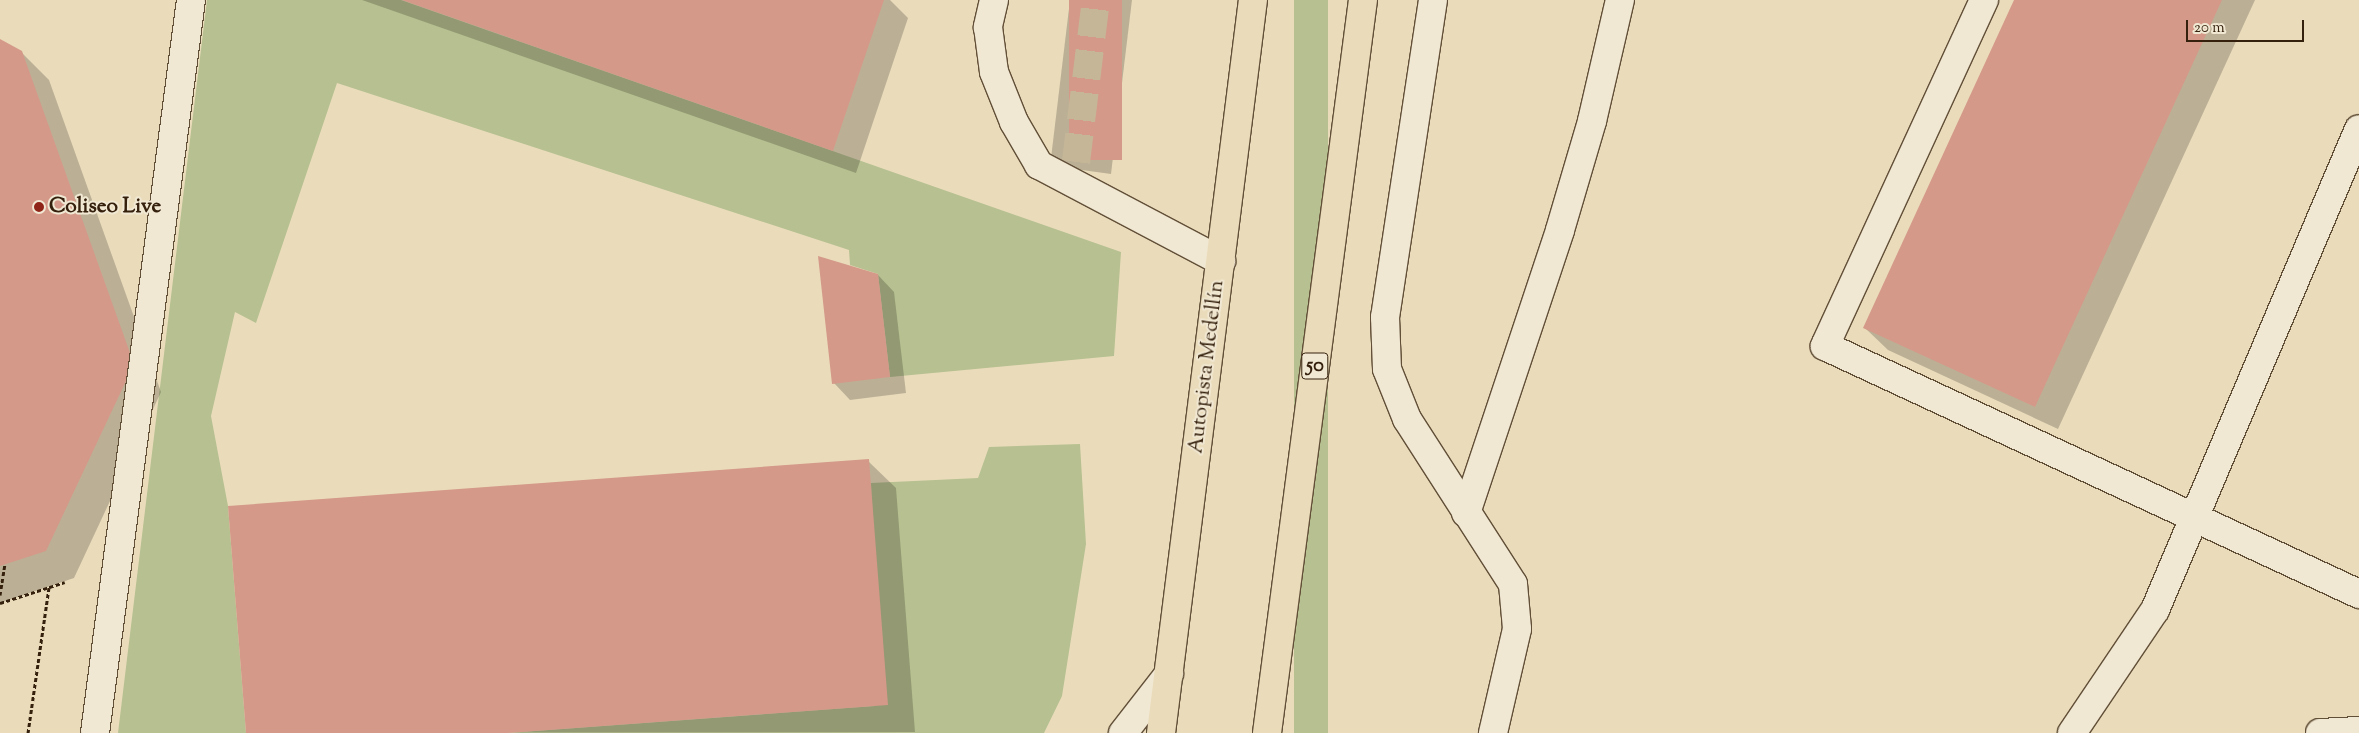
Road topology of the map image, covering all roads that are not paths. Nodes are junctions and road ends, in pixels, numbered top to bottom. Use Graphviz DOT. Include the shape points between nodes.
graph roads {
  1 [pos="191,0"];
  2 [pos="994,0"];
  3 [pos="1254,0"];
  4 [pos="1363,0"];
  5 [pos="1433,0"];
  6 [pos="1620,0"];
  7 [pos="1984,0"];
  8 [pos="2359,129"];
  9 [pos="1076,162"];
  10 [pos="1085,192"];
  11 [pos="1221,261"];
  12 [pos="1466,513"];
  13 [pos="2195,518"];
  14 [pos="2359,594"];
  15 [pos="1169,674"];
  16 [pos="2359,731"];
  17 [pos="95,733"];
  18 [pos="1123,733"];
  19 [pos="1161,733"];
  20 [pos="1268,733"];
  21 [pos="1493,733"];
  22 [pos="2072,733"];
  23 [pos="2320,733"];
  1 -- 17 [label="street"];
  2 -- 10 [label="street" via="988,27 994,72 1014,122 1039,165"];
  3 -- 11 [label="highway, Autopista Medellín"];
  4 -- 20 [label="highway, 50"];
  5 -- 12 [label="street" via="1385,317 1387,369 1408,419"];
  6 -- 12 [label="street" via="1592,122 1560,230"];
  7 -- 13 [label="street" via="1826,346"];
  8 -- 13 [label="street"];
  9 -- 10 [label="street"];
  10 -- 11 [label="street"];
  11 -- 15 [label="highway, Autopista Medellín"];
  12 -- 21 [label="street" via="1513,584 1517,629"];
  13 -- 14 [label="street"];
  13 -- 22 [label="street" via="2155,610"];
  15 -- 18 [label="street"];
  15 -- 19 [label="highway, Autopista Medellín"];
  16 -- 23 [label="street"];
}
